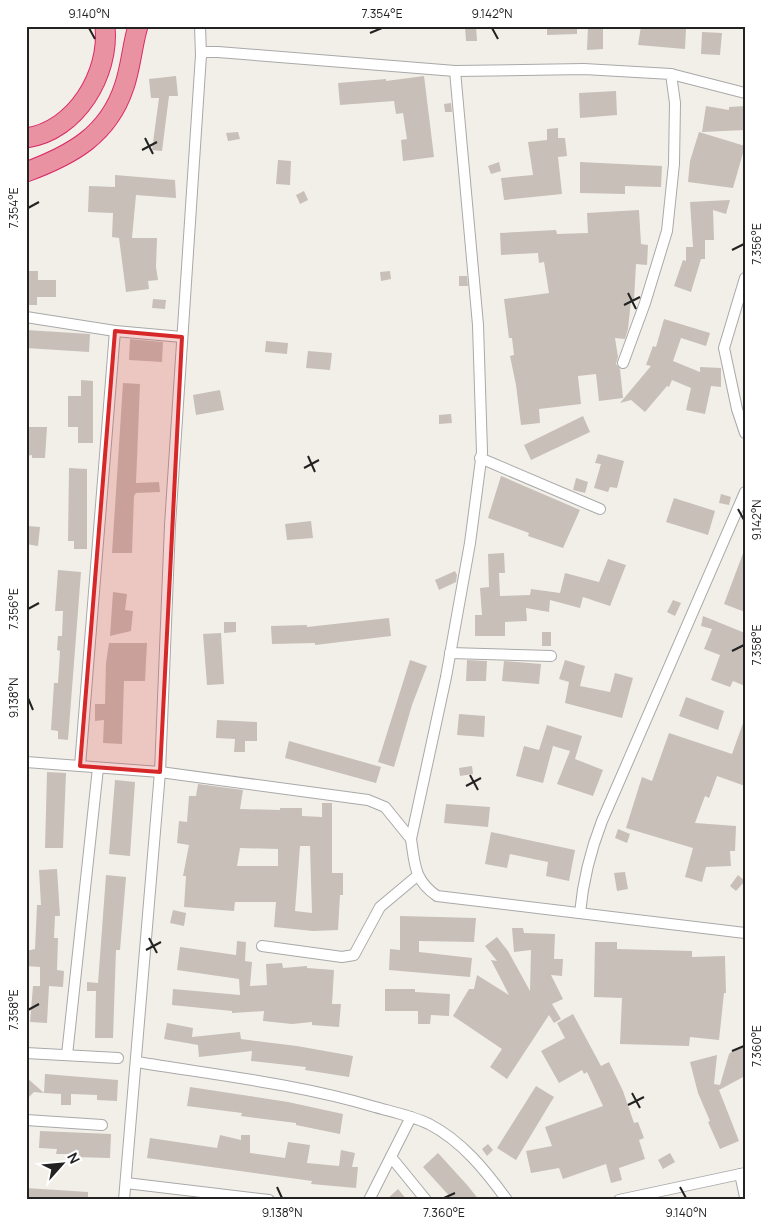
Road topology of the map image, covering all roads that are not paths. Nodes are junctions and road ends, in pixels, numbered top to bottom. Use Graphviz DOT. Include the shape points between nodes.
graph roads {
  1 [pos="105,26"];
  2 [pos="138,26"];
  3 [pos="200,26"];
  4 [pos="201,55"];
  5 [pos="455,71"];
  6 [pos="671,74"];
  7 [pos="745,93"];
  8 [pos="26,138"];
  9 [pos="26,172"];
  10 [pos="745,278"];
  11 [pos="26,317"];
  12 [pos="115,331"];
  13 [pos="182,338"];
  14 [pos="622,363"];
  15 [pos="745,433"];
  16 [pos="480,458"];
  17 [pos="745,492"];
  18 [pos="600,509"];
  19 [pos="450,653"];
  20 [pos="551,656"];
  21 [pos="26,762"];
  22 [pos="80,766"];
  23 [pos="98,768"];
  24 [pos="160,772"];
  25 [pos="411,839"];
  26 [pos="417,876"];
  27 [pos="580,914"];
  28 [pos="745,933"];
  29 [pos="262,946"];
  30 [pos="26,1053"];
  31 [pos="67,1055"];
  32 [pos="118,1058"];
  33 [pos="137,1062"];
  34 [pos="411,1117"];
  35 [pos="26,1120"];
  36 [pos="102,1125"];
  37 [pos="391,1157"];
  38 [pos="742,1173"];
  39 [pos="126,1182"];
  40 [pos="665,1195"];
  41 [pos="745,1197"];
  42 [pos="124,1200"];
  43 [pos="269,1200"];
  44 [pos="369,1200"];
  45 [pos="426,1200"];
  46 [pos="508,1200"];
  47 [pos="619,1200"];
  1 -- 8 [label="highway" via="104,57 96,83 79,108 60,125"];
  2 -- 9 [label="highway" via="124,87 99,131 78,149"];
  3 -- 4 [label="street"];
  4 -- 5 [label="street" via="218,52"];
  4 -- 13 [label="street"];
  5 -- 6 [label="street" via="584,68"];
  5 -- 16 [label="street" via="478,325"];
  6 -- 7 [label="street"];
  6 -- 14 [label="street" via="675,103 674,155 666,232"];
  10 -- 15 [label="street" via="724,348"];
  11 -- 12 [label="street"];
  12 -- 13 [label="street"];
  12 -- 22 [label="street"];
  13 -- 24 [label="street" via="170,525"];
  16 -- 18 [label="street"];
  16 -- 19 [label="street" via="470,543"];
  17 -- 27 [label="street" via="590,851"];
  19 -- 20 [label="street"];
  19 -- 25 [label="street"];
  21 -- 22 [label="street"];
  22 -- 23 [label="street"];
  23 -- 24 [label="street"];
  23 -- 31 [label="street"];
  24 -- 25 [label="street" via="368,800 385,808"];
  24 -- 33 [label="street"];
  25 -- 26 [label="street"];
  26 -- 27 [label="street" via="437,896"];
  26 -- 29 [label="street" via="380,907 354,955 342,957"];
  27 -- 28 [label="street"];
  30 -- 31 [label="street"];
  31 -- 32 [label="street"];
  33 -- 34 [label="street" via="346,1098"];
  33 -- 39 [label="street"];
  34 -- 37 [label="street"];
  34 -- 46 [label="street" via="429,1124 466,1151"];
  35 -- 36 [label="street"];
  37 -- 44 [label="street"];
  37 -- 45 [label="street"];
  38 -- 40 [label="street"];
  38 -- 41 [label="street"];
  39 -- 42 [label="street"];
  39 -- 43 [label="street"];
  40 -- 47 [label="street"];
}
